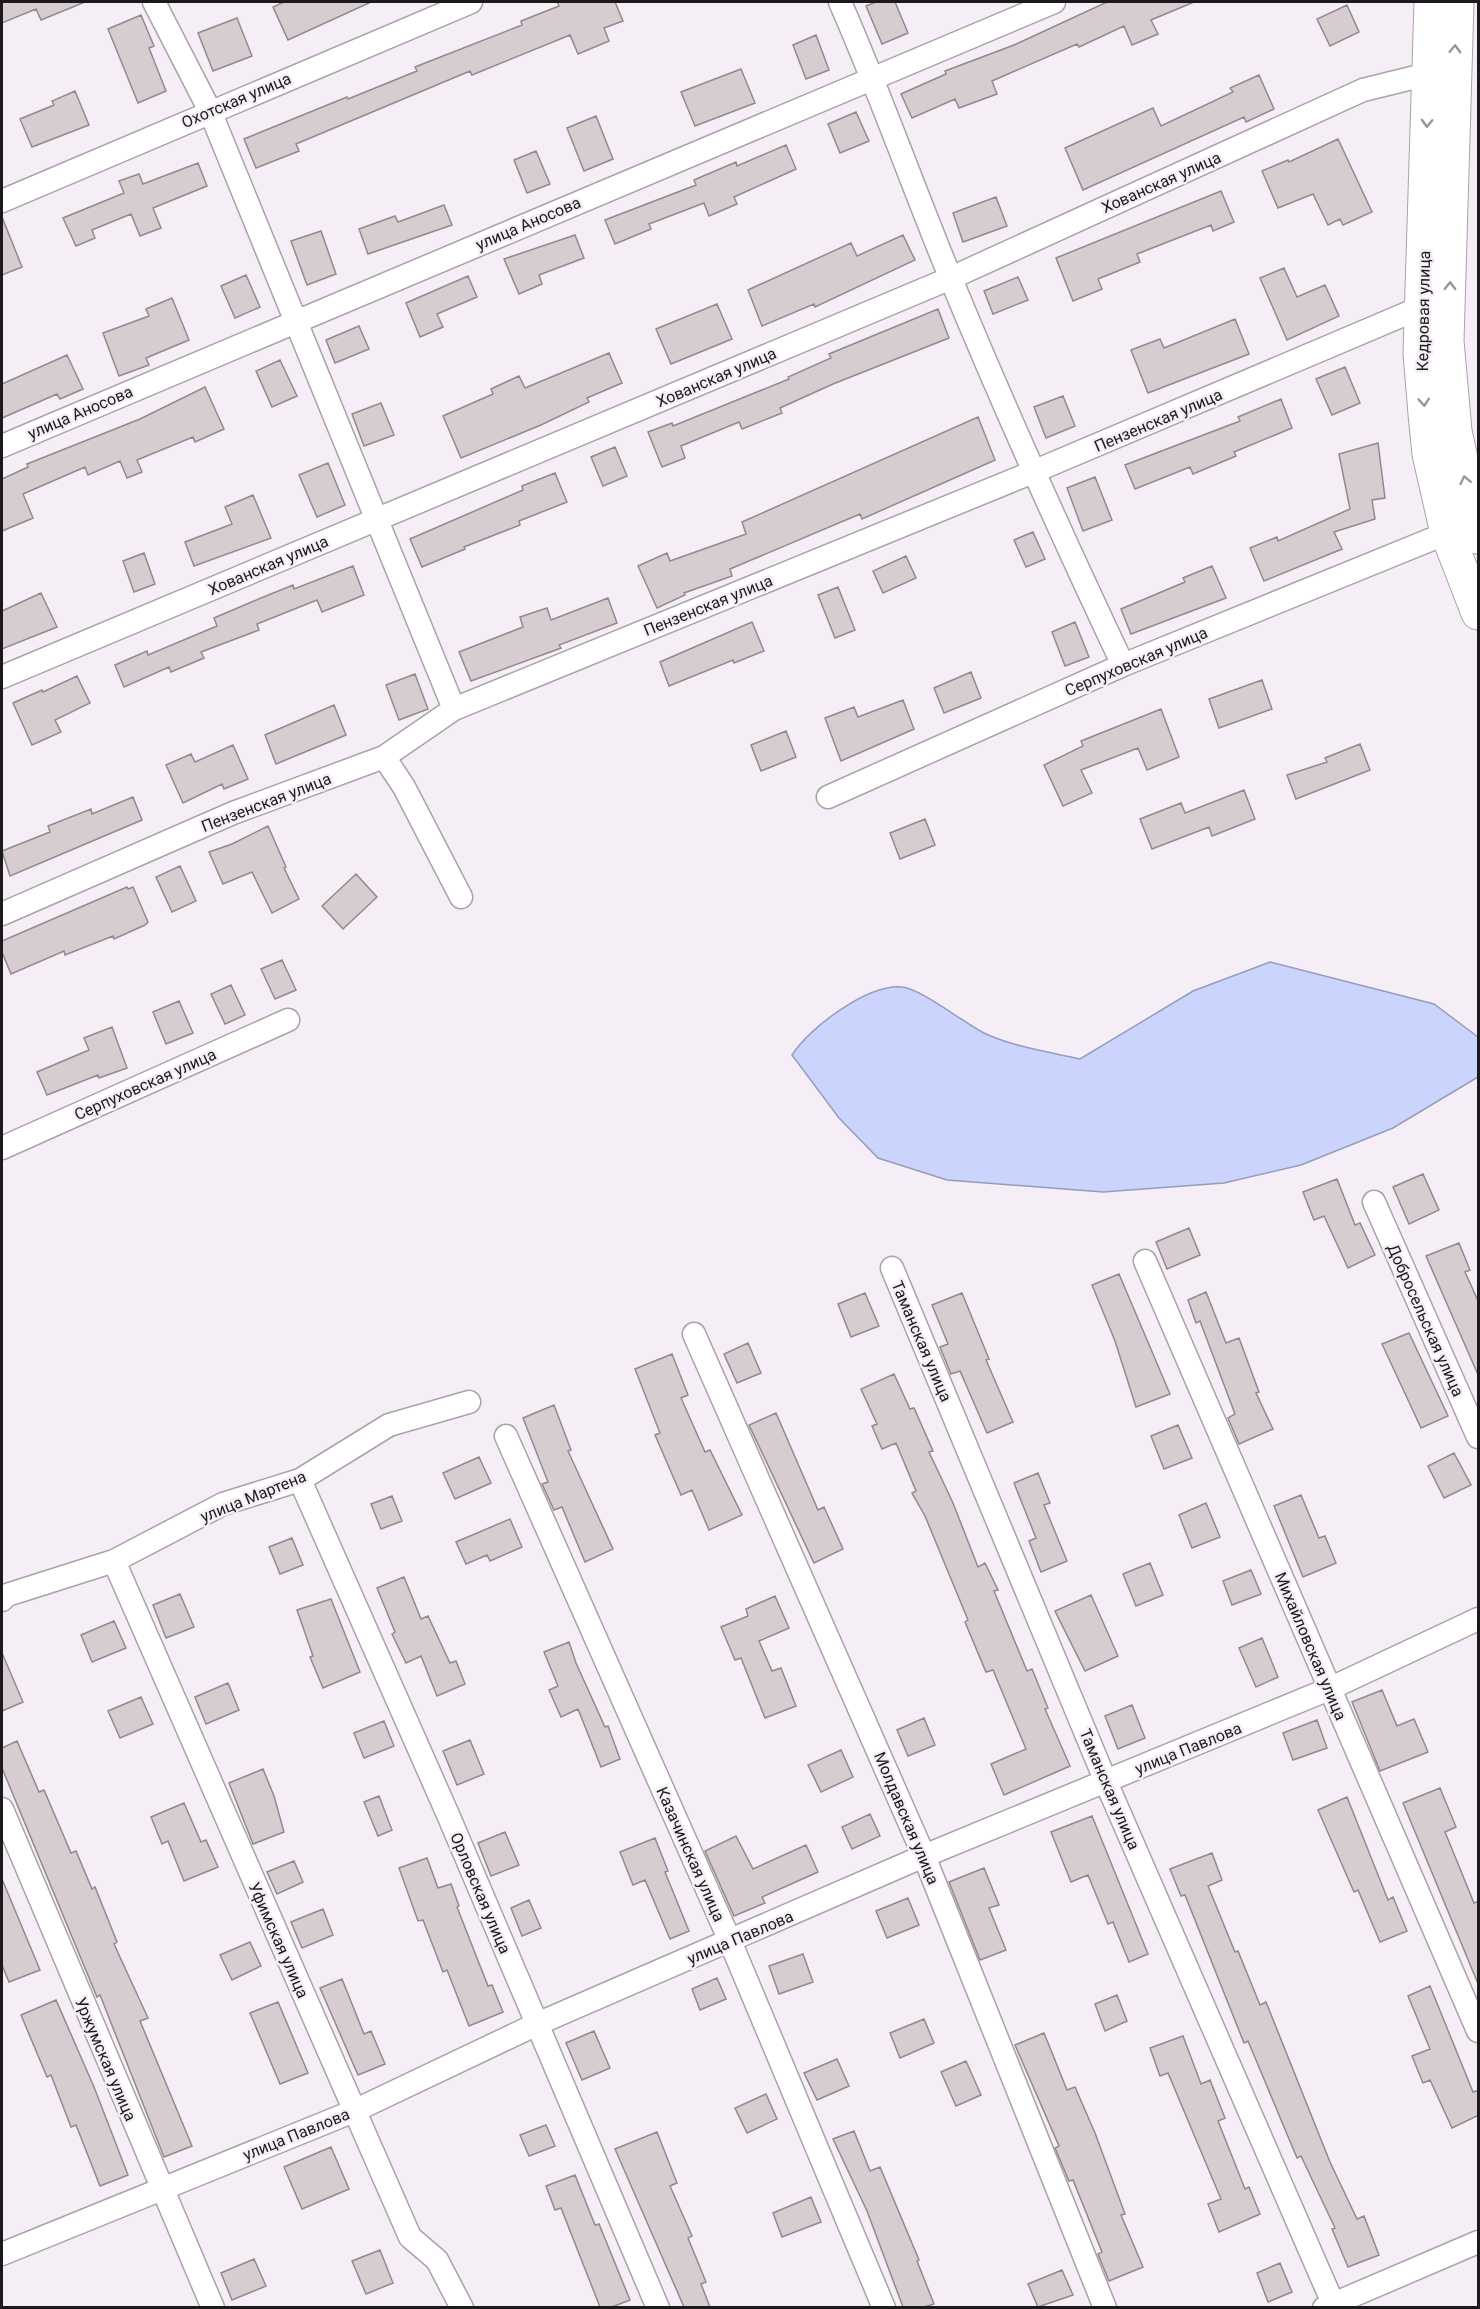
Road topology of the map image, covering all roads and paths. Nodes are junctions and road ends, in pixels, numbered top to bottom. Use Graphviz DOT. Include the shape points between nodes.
graph roads {
  1 [pos="154,2"];
  2 [pos="471,2"];
  3 [pos="840,2"];
  4 [pos="1054,2"];
  5 [pos="1431,2"];
  6 [pos="1457,2"];
  7 [pos="1428,74"];
  8 [pos="873,77"];
  9 [pos="210,111"];
  10 [pos="2,201"];
  11 [pos="951,278"];
  12 [pos="1422,307"];
  13 [pos="296,320"];
  14 [pos="2,446"];
  15 [pos="1033,472"];
  16 [pos="377,519"];
  17 [pos="1463,535"];
  18 [pos="1479,613"];
  19 [pos="1123,665"];
  20 [pos="2,677"];
  21 [pos="454,709"];
  22 [pos="384,756"];
  23 [pos="828,797"];
  24 [pos="461,897"];
  25 [pos="2,914"];
  26 [pos="288,1020"];
  27 [pos="2,1148"];
  28 [pos="1374,1202"];
  29 [pos="1145,1261"];
  30 [pos="892,1268"];
  31 [pos="694,1334"];
  32 [pos="469,1402"];
  33 [pos="506,1436"];
  34 [pos="1479,1437"];
  35 [pos="300,1480"];
  36 [pos="114,1561"];
  37 [pos="2,1600"];
  38 [pos="1479,1619"];
  39 [pos="1329,1689"];
  40 [pos="1106,1782"];
  41 [pos="2,1809"];
  42 [pos="924,1856"];
  43 [pos="730,1941"];
  44 [pos="537,2024"];
  45 [pos="1479,2031"];
  46 [pos="354,2111"];
  47 [pos="161,2190"];
  48 [pos="1479,2242"];
  49 [pos="2,2254"];
  50 [pos="1331,2306"];
  51 [pos="213,2307"];
  52 [pos="462,2307"];
  53 [pos="658,2307"];
  54 [pos="884,2307"];
  55 [pos="1105,2307"];
  1 -- 9 [label="street"];
  2 -- 9 [label="street, Охотская улица"];
  3 -- 8 [label="street"];
  4 -- 8 [label="street, улица Аносова"];
  5 -- 7 [label="main road, Кедровая улица"];
  17 -- 6 [label="main road, Кедровая улица, one-way" via="1447,341"];
  7 -- 11 [label="street, Хованская улица" via="1363,90"];
  7 -- 12 [label="main road, Кедровая улица, one-way"];
  8 -- 11 [label="street"];
  8 -- 13 [label="street, улица Аносова"];
  9 -- 10 [label="street, Охотская улица"];
  9 -- 13 [label="street"];
  11 -- 15 [label="street"];
  11 -- 16 [label="street, Хованская улица"];
  12 -- 15 [label="street, Пензенская улица"];
  12 -- 17 [label="main road, Кедровая улица, one-way" via="1420,353 1429,454"];
  13 -- 14 [label="street, улица Аносова"];
  13 -- 16 [label="street"];
  15 -- 19 [label="street"];
  15 -- 21 [label="street, Пензенская улица"];
  16 -- 20 [label="street, Хованская улица"];
  16 -- 21 [label="street"];
  17 -- 18 [label="main road, Кедровая улица"];
  17 -- 19 [label="street, Серпуховская улица"];
  19 -- 23 [label="street, Серпуховская улица"];
  21 -- 22 [label="street, Пензенская улица"];
  22 -- 24 [label="street"];
  22 -- 25 [label="street, Пензенская улица" via="233,813"];
  26 -- 27 [label="street, Серпуховская улица"];
  28 -- 34 [label="street, Добросельская улица"];
  29 -- 39 [label="street, Михайловская улица"];
  30 -- 40 [label="street, Таманская улица"];
  31 -- 42 [label="street, Молдавская улица"];
  32 -- 35 [label="street, улица Мартена" via="389,1425"];
  33 -- 43 [label="street, Казачинская улица"];
  35 -- 36 [label="street, улица Мартена" via="223,1504"];
  35 -- 44 [label="street, Орловская улица"];
  36 -- 37 [label="street, улица Мартена" via="7,1595"];
  36 -- 46 [label="street, Уфимская улица"];
  38 -- 39 [label="street, улица Павлова"];
  39 -- 40 [label="street, улица Павлова"];
  39 -- 45 [label="street, Михайловская улица"];
  40 -- 42 [label="street, улица Павлова"];
  40 -- 50 [label="street, Таманская улица"];
  41 -- 47 [label="street, Уржумская улица"];
  42 -- 43 [label="street, улица Павлова"];
  42 -- 55 [label="street, Молдавская улица"];
  43 -- 44 [label="street, улица Павлова"];
  43 -- 54 [label="street, Казачинская улица"];
  44 -- 46 [label="street, улица Павлова"];
  44 -- 53 [label="street, Орловская улица"];
  46 -- 47 [label="street, улица Павлова"];
  46 -- 52 [label="street, Уфимская улица" via="410,2237 437,2260"];
  47 -- 49 [label="street, улица Павлова"];
  47 -- 51 [label="street, Уржумская улица"];
  48 -- 50 [label="street"];
}
